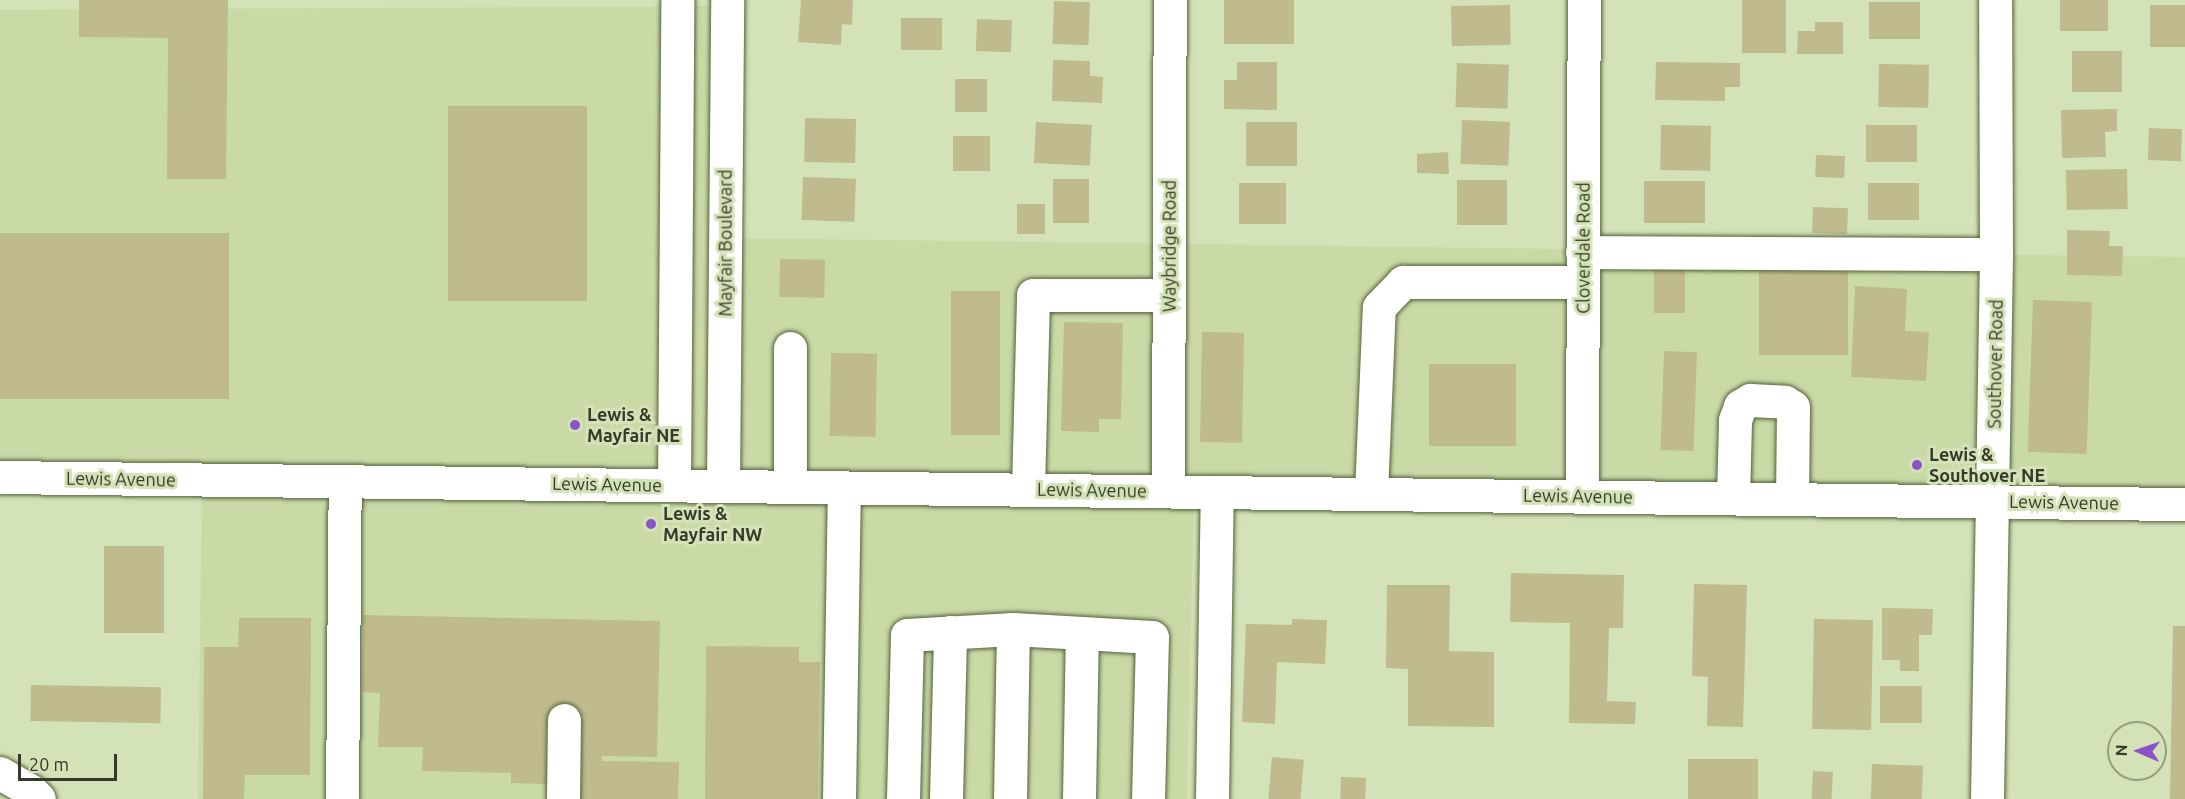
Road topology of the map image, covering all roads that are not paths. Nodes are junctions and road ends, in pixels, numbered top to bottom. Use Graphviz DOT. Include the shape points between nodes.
graph roads {
  1 [pos="677,0"];
  2 [pos="727,0"];
  3 [pos="1170,0"];
  4 [pos="1584,0"];
  5 [pos="1995,0"];
  6 [pos="1996,254"];
  7 [pos="1582,267"];
  8 [pos="1169,295"];
  9 [pos="790,348"];
  10 [pos="0,477"];
  11 [pos="345,481"];
  12 [pos="674,485"];
  13 [pos="723,486"];
  14 [pos="790,487"];
  15 [pos="844,488"];
  16 [pos="1028,489"];
  17 [pos="1168,491"];
  18 [pos="1217,492"];
  19 [pos="1371,494"];
  20 [pos="1582,496"];
  21 [pos="1733,498"];
  22 [pos="1792,499"];
  23 [pos="1992,501"];
  24 [pos="2185,504"];
  25 [pos="1013,629"];
  26 [pos="950,632"];
  27 [pos="1082,634"];
  28 [pos="564,720"];
  29 [pos="0,774"];
  30 [pos="39,799"];
  31 [pos="342,799"];
  32 [pos="562,799"];
  33 [pos="839,799"];
  34 [pos="903,799"];
  35 [pos="946,799"];
  36 [pos="1010,799"];
  37 [pos="1078,799"];
  38 [pos="1148,799"];
  39 [pos="1212,799"];
  40 [pos="1987,799"];
  1 -- 12 [label="street"];
  2 -- 13 [label="street, Mayfair Boulevard"];
  3 -- 8 [label="street, Waybridge Road"];
  4 -- 7 [label="street, Cloverdale Road"];
  5 -- 6 [label="street, Southover Road"];
  6 -- 7 [label="street"];
  6 -- 23 [label="street, Southover Road"];
  7 -- 19 [label="street" via="1403,282 1379,307"];
  7 -- 20 [label="street, Cloverdale Road"];
  8 -- 16 [label="street" via="1033,295"];
  8 -- 17 [label="street, Waybridge Road"];
  9 -- 14 [label="street"];
  10 -- 11 [label="street, Lewis Avenue"];
  11 -- 12 [label="street, Lewis Avenue"];
  11 -- 31 [label="street"];
  12 -- 13 [label="street, Lewis Avenue"];
  13 -- 14 [label="street, Lewis Avenue"];
  14 -- 15 [label="street, Lewis Avenue"];
  15 -- 16 [label="street, Lewis Avenue"];
  15 -- 33 [label="street"];
  16 -- 17 [label="street, Lewis Avenue"];
  17 -- 18 [label="street, Lewis Avenue"];
  18 -- 19 [label="street, Lewis Avenue"];
  18 -- 39 [label="street"];
  19 -- 20 [label="street, Lewis Avenue"];
  20 -- 21 [label="street, Lewis Avenue"];
  21 -- 22 [label="street, Lewis Avenue"];
  21 -- 22 [label="street" via="1736,420 1740,406 1750,400 1785,402 1793,407"];
  22 -- 23 [label="street, Lewis Avenue"];
  23 -- 24 [label="street, Lewis Avenue"];
  23 -- 40 [label="street, Southover Road"];
  25 -- 26 [label="street"];
  25 -- 27 [label="street"];
  25 -- 36 [label="street"];
  26 -- 34 [label="street" via="907,634"];
  26 -- 35 [label="street"];
  27 -- 37 [label="street"];
  27 -- 38 [label="street" via="1152,637"];
  28 -- 32 [label="street"];
  29 -- 30 [label="street"];
}
